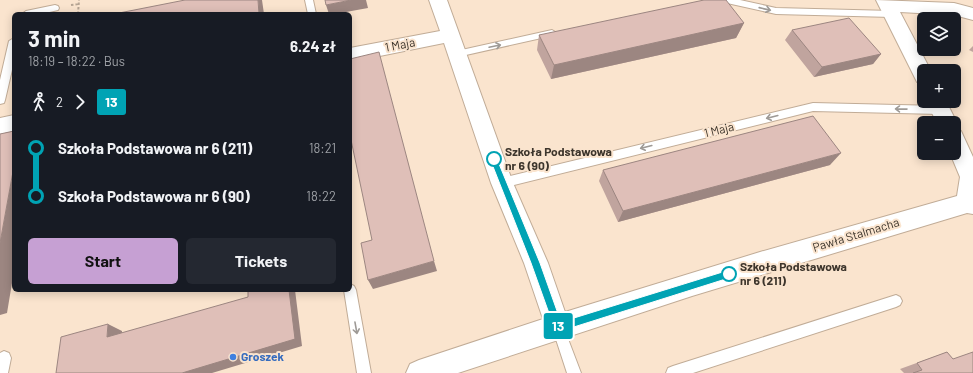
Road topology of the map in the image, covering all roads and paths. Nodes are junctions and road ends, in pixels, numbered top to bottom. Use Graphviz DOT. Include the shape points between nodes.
graph roads {
  1 [pos="79,0"];
  2 [pos="309,0"];
  3 [pos="438,0"];
  4 [pos="727,0"];
  5 [pos="888,6"];
  6 [pos="55,8"];
  7 [pos="36,12"];
  8 [pos="78,12"];
  9 [pos="312,12"];
  10 [pos="973,14"];
  11 [pos="558,32"];
  12 [pos="453,44"];
  13 [pos="12,49"];
  14 [pos="352,55"];
  15 [pos="917,64"];
  16 [pos="0,100"];
  17 [pos="941,111"];
  18 [pos="12,124"];
  19 [pos="0,126"];
  20 [pos="961,154"];
  21 [pos="502,182"];
  22 [pos="970,203"];
  23 [pos="350,292"];
  24 [pos="896,301"];
  25 [pos="558,327"];
  26 [pos="4,358"];
  27 [pos="1,373"];
  28 [pos="364,373"];
  29 [pos="419,373"];
  30 [pos="574,373"];
  31 [pos="673,373"];
  1 -- 8 [label="path"];
  2 -- 9 [label="lane"];
  3 -- 12 [label="street"];
  4 -- 5 [label="lane, one-way" via="776,11"];
  5 -- 10 [label="street" via="954,9"];
  5 -- 15 [label="street"];
  6 -- 7 [label="lane"];
  12 -- 11 [label="lane, 1 Maja, one-way"];
  12 -- 14 [label="street, 1 Maja"];
  12 -- 21 [label="street"];
  13 -- 16 [label="lane"];
  17 -- 21 [label="lane, 1 Maja, one-way" via="813,107"];
  18 -- 19 [label="street"];
  20 -- 22 [label="street" via="970,177"];
  21 -- 25 [label="street" via="536,263"];
  22 -- 25 [label="street, Pawła Stalmacha" via="855,235"];
  23 -- 28 [label="lane, one-way"];
  24 -- 31 [label="lane"];
  25 -- 29 [label="street, Pawła Stalmacha"];
  25 -- 30 [label="lane"];
  26 -- 27 [label="lane"];
}
